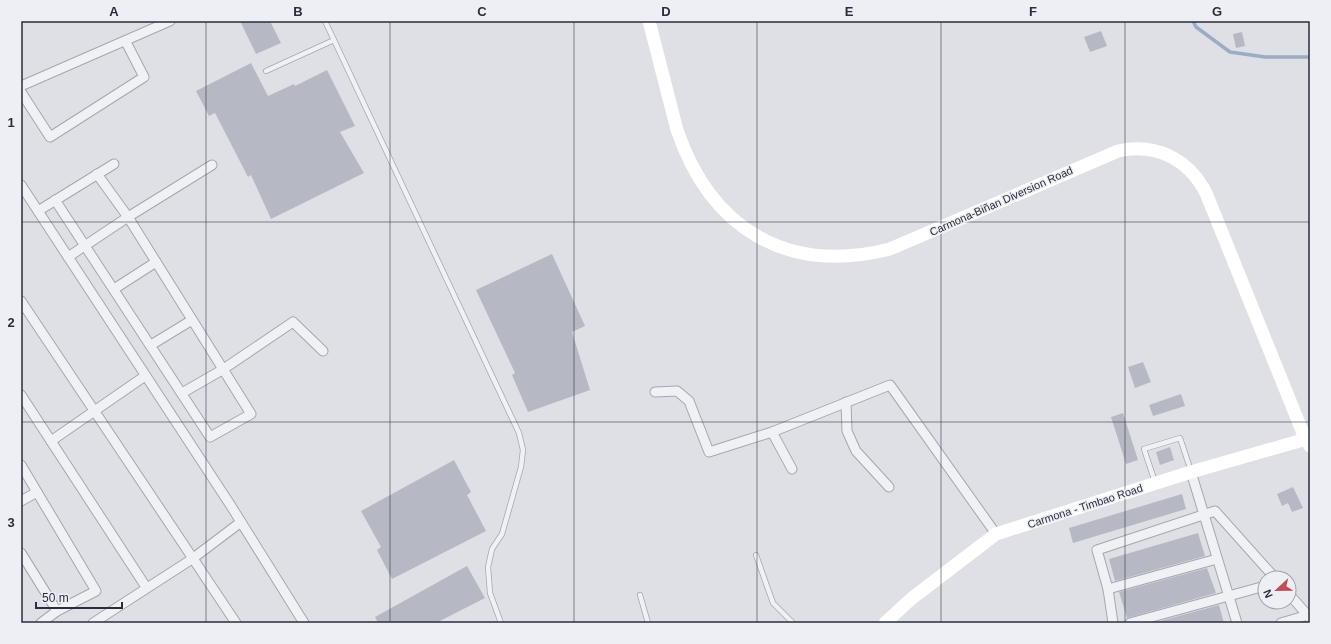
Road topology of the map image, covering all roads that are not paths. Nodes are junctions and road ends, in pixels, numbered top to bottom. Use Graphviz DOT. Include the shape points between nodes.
graph roads {
  1 [pos="170,21"];
  2 [pos="326,21"];
  3 [pos="649,21"];
  4 [pos="334,40"];
  5 [pos="126,42"];
  6 [pos="266,71"];
  7 [pos="21,86"];
  8 [pos="21,92"];
  9 [pos="114,164"];
  10 [pos="212,165"];
  11 [pos="97,174"];
  12 [pos="21,186"];
  13 [pos="55,200"];
  14 [pos="38,211"];
  15 [pos="128,217"];
  16 [pos="85,246"];
  17 [pos="68,257"];
  18 [pos="156,262"];
  19 [pos="114,289"];
  20 [pos="21,301"];
  21 [pos="192,320"];
  22 [pos="151,345"];
  23 [pos="323,351"];
  24 [pos="222,370"];
  25 [pos="145,376"];
  26 [pos="655,392"];
  27 [pos="182,393"];
  28 [pos="21,395"];
  29 [pos="846,402"];
  30 [pos="95,411"];
  31 [pos="772,432"];
  32 [pos="51,441"];
  33 [pos="1308,441"];
  34 [pos="21,465"];
  35 [pos="792,470"];
  36 [pos="1191,472"];
  37 [pos="1156,484"];
  38 [pos="889,487"];
  39 [pos="37,492"];
  40 [pos="21,501"];
  41 [pos="1204,515"];
  42 [pos="241,522"];
  43 [pos="996,534"];
  44 [pos="21,554"];
  45 [pos="756,555"];
  46 [pos="192,559"];
  47 [pos="1217,559"];
  48 [pos="1268,570"];
  49 [pos="146,587"];
  50 [pos="1257,588"];
  51 [pos="1108,589"];
  52 [pos="640,595"];
  53 [pos="1229,597"];
  54 [pos="1297,603"];
  55 [pos="57,611"];
  56 [pos="1309,616"];
  57 [pos="234,622"];
  58 [pos="41,623"];
  59 [pos="93,623"];
  60 [pos="304,623"];
  61 [pos="501,623"];
  62 [pos="648,623"];
  63 [pos="793,623"];
  64 [pos="885,623"];
  65 [pos="1113,623"];
  66 [pos="1130,623"];
  67 [pos="1237,623"];
  68 [pos="1282,623"];
  1 -- 5 [label="street"];
  2 -- 4 [label="lane"];
  3 -- 33 [label="main road, Carmona-Biñan Diversion Road" via="677,130 699,179 717,204 739,224 765,240 794,251 823,256 853,256 890,249 1118,151 1134,148 1152,149 1178,160 1196,176 1206,193"];
  4 -- 6 [label="lane"];
  4 -- 61 [label="lane" via="519,433 524,450 502,534 492,549 488,567 490,592"];
  5 -- 7 [label="street"];
  5 -- 8 [label="street" via="144,77 50,137"];
  9 -- 11 [label="street"];
  10 -- 15 [label="street"];
  11 -- 13 [label="street"];
  11 -- 15 [label="street"];
  12 -- 14 [label="street"];
  13 -- 14 [label="street"];
  13 -- 16 [label="street"];
  14 -- 17 [label="street"];
  15 -- 16 [label="street"];
  15 -- 18 [label="street"];
  16 -- 17 [label="street"];
  16 -- 19 [label="street"];
  17 -- 25 [label="street"];
  18 -- 19 [label="street"];
  18 -- 21 [label="street"];
  19 -- 22 [label="street"];
  20 -- 30 [label="street"];
  21 -- 22 [label="street"];
  21 -- 24 [label="street"];
  22 -- 27 [label="street"];
  23 -- 24 [label="street" via="293,322"];
  24 -- 27 [label="street"];
  24 -- 27 [label="street" via="251,414 210,437"];
  25 -- 30 [label="street"];
  25 -- 42 [label="street"];
  26 -- 31 [label="street" via="677,390 689,401 709,452"];
  28 -- 32 [label="street"];
  29 -- 31 [label="street"];
  29 -- 38 [label="street" via="846,431 856,451"];
  29 -- 43 [label="street" via="890,385"];
  30 -- 32 [label="street"];
  30 -- 46 [label="street"];
  31 -- 35 [label="street"];
  32 -- 49 [label="street"];
  33 -- 36 [label="main road, Carmona - Timbao Road"];
  34 -- 39 [label="street"];
  36 -- 37 [label="main road, Carmona - Timbao Road"];
  36 -- 37 [label="lane" via="1180,438 1144,449"];
  36 -- 41 [label="street"];
  37 -- 43 [label="main road, Carmona - Timbao Road"];
  39 -- 40 [label="street"];
  39 -- 55 [label="street" via="96,591"];
  41 -- 47 [label="street"];
  41 -- 48 [label="street" via="1215,512"];
  41 -- 51 [label="street" via="1097,550"];
  42 -- 46 [label="street"];
  42 -- 60 [label="street"];
  43 -- 64 [label="main road, Carmona - Timbao Road" via="911,599"];
  44 -- 55 [label="street"];
  45 -- 63 [label="lane" via="773,603"];
  46 -- 49 [label="street"];
  46 -- 57 [label="street"];
  47 -- 51 [label="street"];
  47 -- 53 [label="street"];
  49 -- 59 [label="street"];
  50 -- 53 [label="street"];
  51 -- 65 [label="street"];
  52 -- 62 [label="lane"];
  53 -- 66 [label="street"];
  53 -- 67 [label="street"];
  54 -- 56 [label="street"];
  55 -- 58 [label="street"];
  56 -- 68 [label="street"];
}
